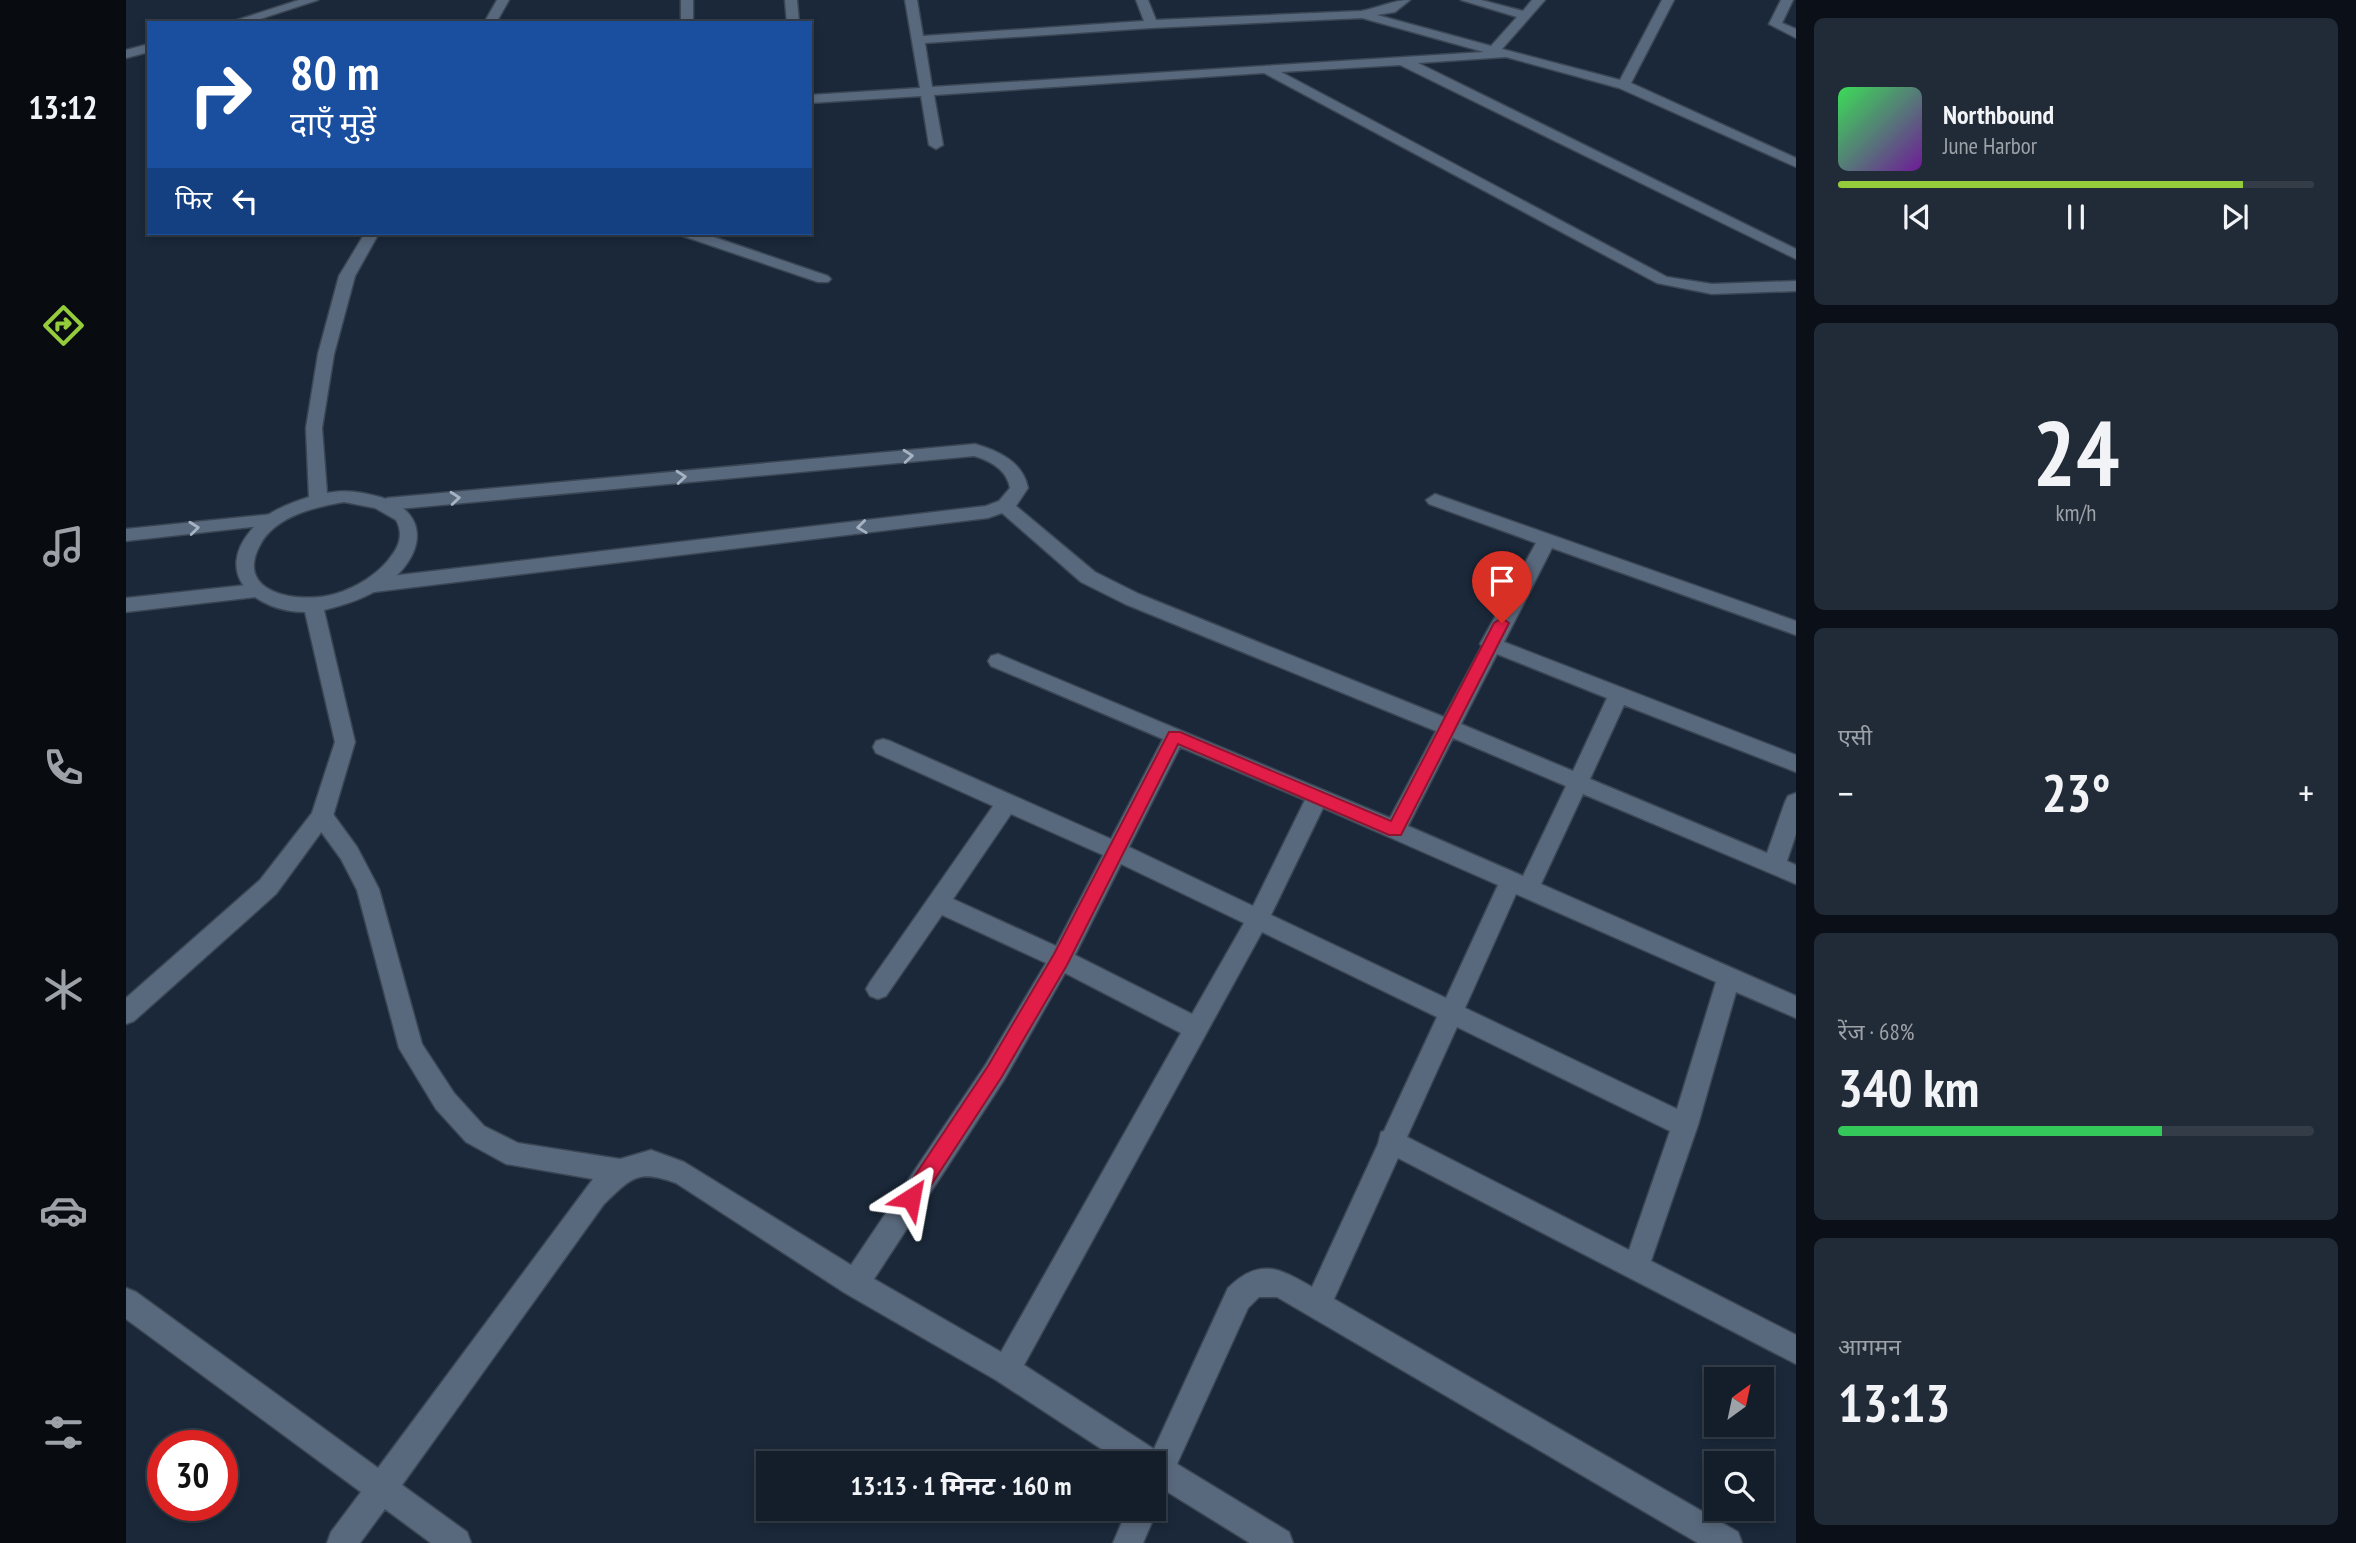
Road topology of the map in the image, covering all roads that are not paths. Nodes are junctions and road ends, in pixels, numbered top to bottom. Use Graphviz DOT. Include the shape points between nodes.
graph roads {
  1 [pos="312,0"];
  2 [pos="503,0"];
  3 [pos="687,0"];
  4 [pos="791,0"];
  5 [pos="911,0"];
  6 [pos="1142,0"];
  7 [pos="1404,0"];
  8 [pos="1466,0"];
  9 [pos="1539,0"];
  10 [pos="1668,0"];
  11 [pos="1787,0"];
  12 [pos="1361,15"];
  13 [pos="1525,15"];
  14 [pos="241,21"];
  15 [pos="491,21"];
  16 [pos="687,21"];
  17 [pos="793,21"];
  18 [pos="1151,24"];
  19 [pos="1796,34"];
  20 [pos="918,40"];
  21 [pos="147,49"];
  22 [pos="1498,53"];
  23 [pos="126,54"];
  24 [pos="1403,61"];
  25 [pos="1269,71"];
  26 [pos="1624,85"];
  27 [pos="928,91"];
  28 [pos="812,99"];
  29 [pos="936,145"];
  30 [pos="1796,163"];
  31 [pos="371,235"];
  32 [pos="694,235"];
  33 [pos="1796,255"];
  34 [pos="823,279"];
  35 [pos="1796,286"];
  36 [pos="318,499"];
  37 [pos="1435,500"];
  38 [pos="387,504"];
  39 [pos="1006,507"];
  40 [pos="273,520"];
  41 [pos="126,535"];
  42 [pos="1547,540"];
  43 [pos="374,584"];
  44 [pos="257,591"];
  45 [pos="126,605"];
  46 [pos="313,605"];
  47 [pos="1796,628"];
  48 [pos="1490,644"];
  49 [pos="998,661"];
  50 [pos="1619,695"];
  51 [pos="1447,727"];
  52 [pos="1175,736"];
  53 [pos="883,747"];
  54 [pos="1796,764"];
  55 [pos="1576,782"];
  56 [pos="1318,796"];
  57 [pos="1796,802"];
  58 [pos="1007,803"];
  59 [pos="322,816"];
  60 [pos="1395,830"];
  61 [pos="1118,852"];
  62 [pos="1774,866"];
  63 [pos="1796,875"];
  64 [pos="1520,885"];
  65 [pos="938,902"];
  66 [pos="1258,919"];
  67 [pos="1061,959"];
  68 [pos="1729,977"];
  69 [pos="878,989"];
  70 [pos="1796,1007"];
  71 [pos="1450,1010"];
  72 [pos="126,1013"];
  73 [pos="1197,1029"];
  74 [pos="1685,1125"];
  75 [pos="1390,1142"];
  76 [pos="620,1171"];
  77 [pos="1636,1267"];
  78 [pos="855,1283"];
  79 [pos="126,1302"];
  80 [pos="1318,1306"];
  81 [pos="1796,1350"];
  82 [pos="1006,1370"];
  83 [pos="1125,1451"];
  84 [pos="1164,1451"];
  85 [pos="1166,1478"];
  86 [pos="382,1489"];
  87 [pos="1137,1521"];
  88 [pos="342,1543"];
  89 [pos="456,1543"];
  90 [pos="1128,1543"];
  91 [pos="1278,1543"];
  92 [pos="1727,1543"];
  1 -- 14 [label="street"];
  2 -- 15 [label="street"];
  3 -- 16 [label="street"];
  4 -- 17 [label="street"];
  5 -- 20 [label="street"];
  6 -- 18 [label="street"];
  7 -- 12 [label="street" via="1391,9"];
  8 -- 13 [label="street"];
  9 -- 13 [label="street"];
  10 -- 26 [label="street"];
  11 -- 19 [label="street" via="1775,24"];
  12 -- 18 [label="street" via="1258,15"];
  12 -- 22 [label="street"];
  13 -- 22 [label="street"];
  18 -- 20 [label="street"];
  20 -- 27 [label="street"];
  21 -- 23 [label="street"];
  22 -- 24 [label="street"];
  22 -- 26 [label="street"];
  24 -- 25 [label="street"];
  24 -- 33 [label="street"];
  25 -- 27 [label="street"];
  25 -- 35 [label="street" via="1662,280 1705,290"];
  26 -- 30 [label="street"];
  27 -- 28 [label="street"];
  27 -- 29 [label="street"];
  31 -- 36 [label="street" via="347,276 326,354 314,428"];
  32 -- 34 [label="street"];
  36 -- 38 [label="street" via="355,496"];
  36 -- 40 [label="street"];
  37 -- 42 [label="street"];
  38 -- 39 [label="street, one-way" via="975,450 995,455 1016,477 1019,490"];
  38 -- 43 [label="street" via="401,514 408,529 408,545 390,572"];
  39 -- 43 [label="street, one-way"];
  39 -- 51 [label="street" via="1088,577 1132,599"];
  41 -- 40 [label="street, one-way"];
  40 -- 44 [label="street" via="256,535 247,552 244,566"];
  42 -- 47 [label="street"];
  42 -- 48 [label="street"];
  43 -- 46 [label="street" via="356,594"];
  44 -- 45 [label="street"];
  44 -- 46 [label="street" via="291,604"];
  46 -- 59 [label="street" via="345,742"];
  48 -- 50 [label="street"];
  48 -- 51 [label="street"];
  49 -- 52 [label="street"];
  50 -- 54 [label="street"];
  50 -- 55 [label="street"];
  51 -- 55 [label="street"];
  51 -- 60 [label="street"];
  52 -- 56 [label="street"];
  52 -- 61 [label="street"];
  53 -- 58 [label="street"];
  55 -- 62 [label="street"];
  55 -- 64 [label="street"];
  56 -- 60 [label="street"];
  56 -- 66 [label="street"];
  57 -- 62 [label="street"];
  58 -- 61 [label="street"];
  58 -- 65 [label="street"];
  59 -- 72 [label="street" via="268,887"];
  59 -- 76 [label="street" via="368,888 411,1048 445,1101 475,1134 515,1155"];
  60 -- 64 [label="street"];
  61 -- 66 [label="street"];
  61 -- 67 [label="street"];
  62 -- 63 [label="street"];
  64 -- 68 [label="street"];
  64 -- 71 [label="street"];
  65 -- 67 [label="street"];
  65 -- 69 [label="street"];
  66 -- 71 [label="street"];
  66 -- 73 [label="street"];
  67 -- 73 [label="street"];
  67 -- 78 [label="street" via="995,1072"];
  68 -- 70 [label="street"];
  68 -- 74 [label="street"];
  71 -- 74 [label="street"];
  71 -- 75 [label="street"];
  73 -- 82 [label="street"];
  74 -- 77 [label="street"];
  75 -- 77 [label="street"];
  75 -- 80 [label="street"];
  76 -- 78 [label="street" via="652,1162 684,1174"];
  76 -- 86 [label="street" via="595,1195"];
  77 -- 81 [label="street"];
  78 -- 82 [label="street"];
  79 -- 86 [label="street"];
  80 -- 84 [label="street" via="1280,1283 1253,1283 1238,1298"];
  80 -- 92 [label="street"];
  82 -- 83 [label="street"];
  85 -- 91 [label="street"];
  86 -- 88 [label="street"];
  86 -- 89 [label="street"];
  87 -- 90 [label="street"];
}
